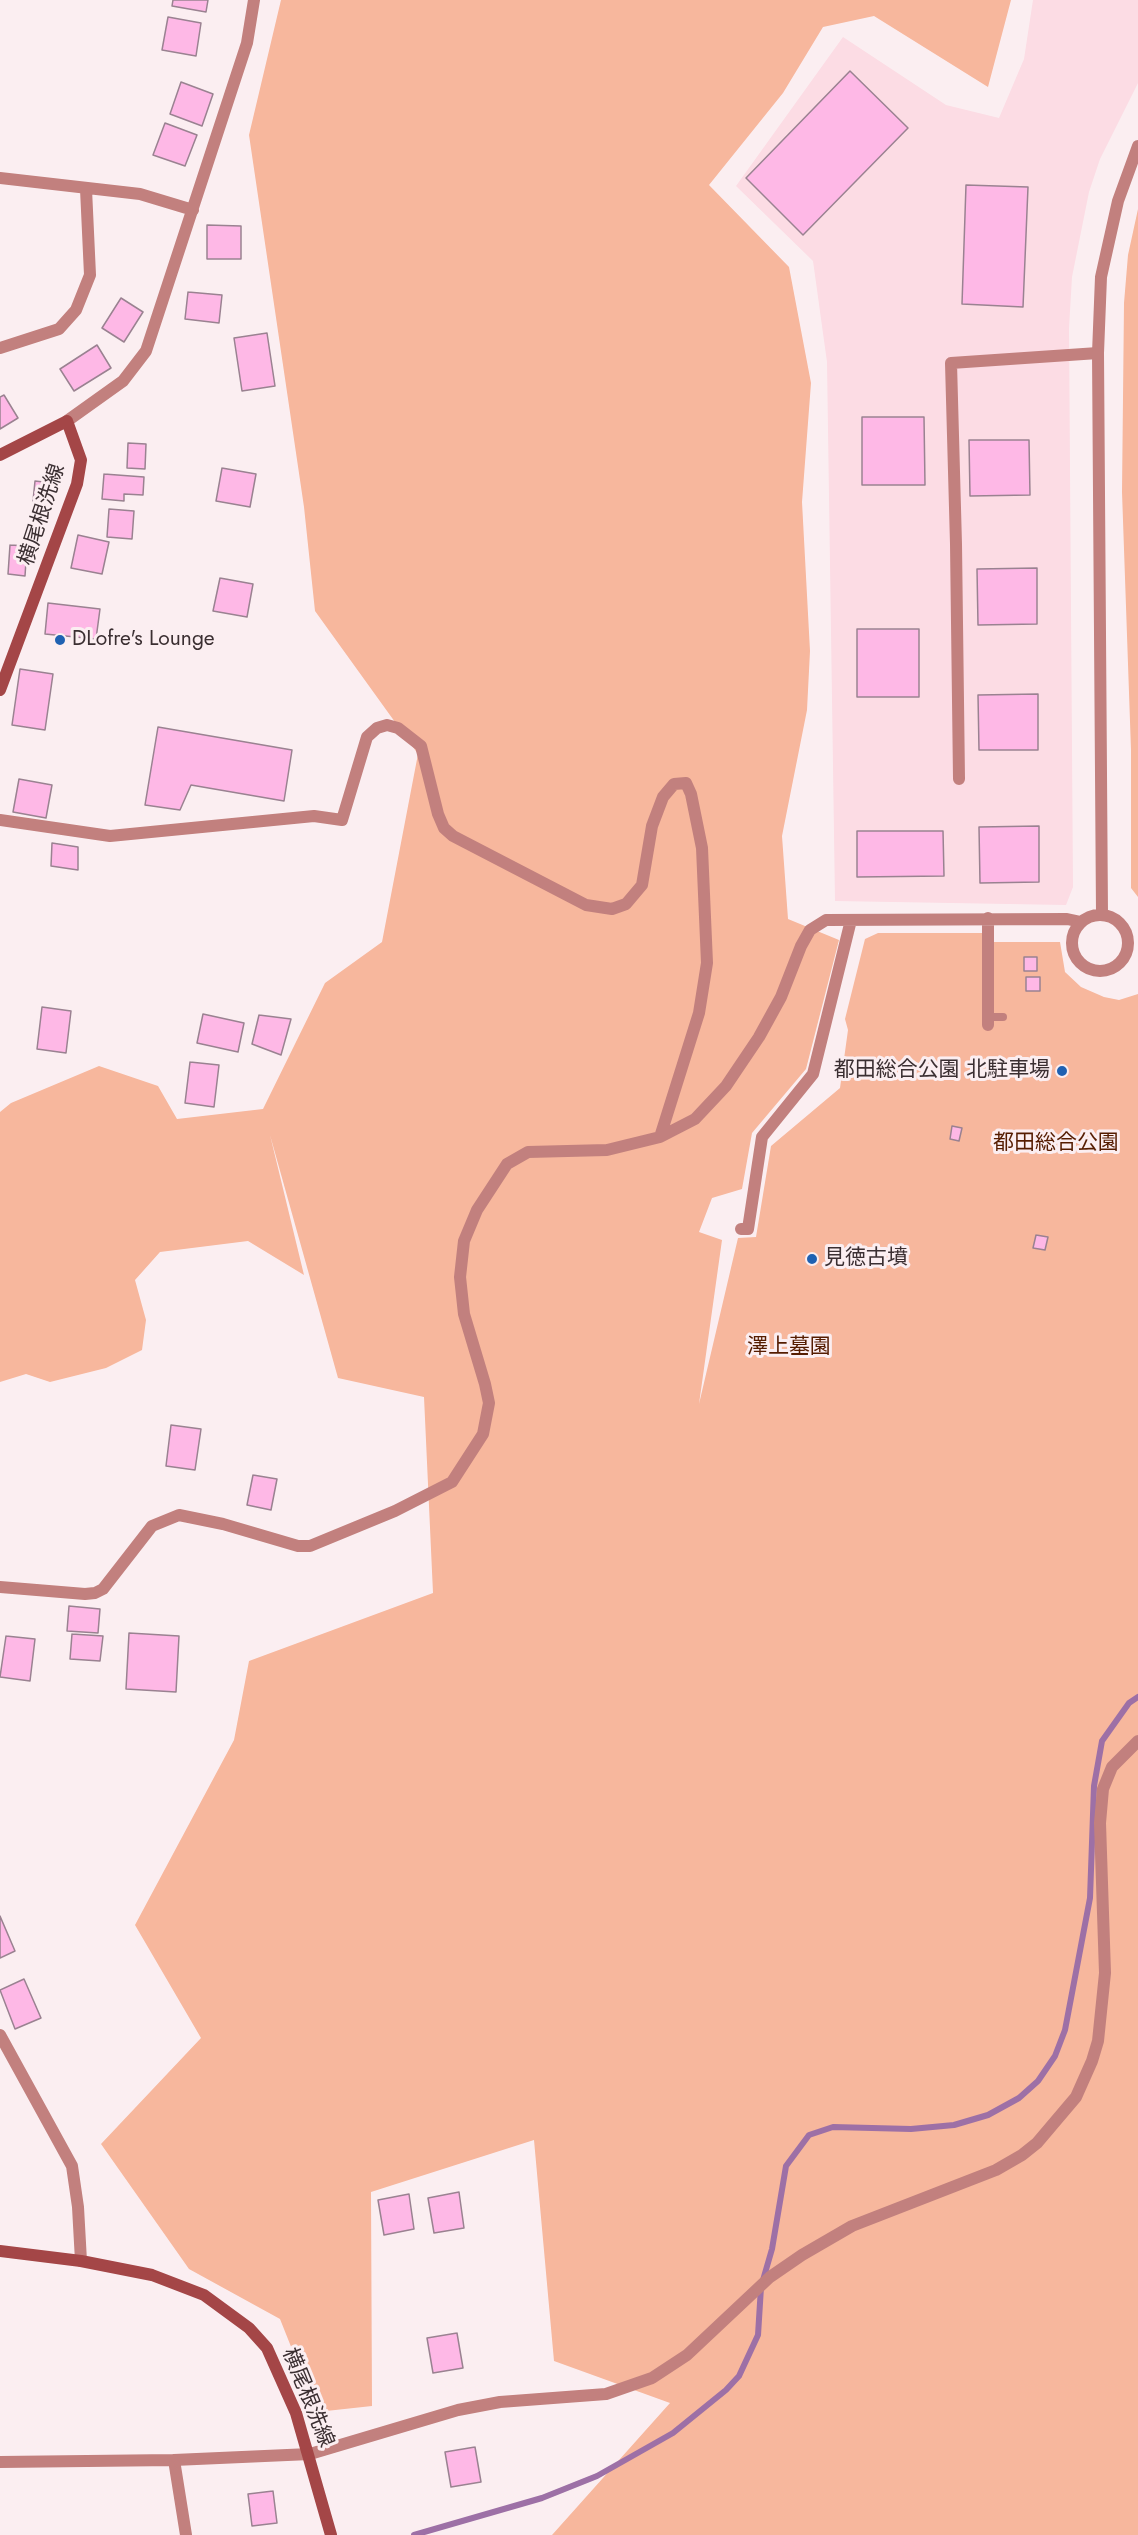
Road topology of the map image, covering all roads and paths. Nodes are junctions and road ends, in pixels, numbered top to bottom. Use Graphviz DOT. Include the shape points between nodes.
graph roads {
  1 [pos="254,0"];
  2 [pos="1138,146"];
  3 [pos="0,178"];
  4 [pos="86,189"];
  5 [pos="193,210"];
  6 [pos="0,348"];
  7 [pos="1098,353"];
  8 [pos="67,421"];
  9 [pos="0,455"];
  10 [pos="0,690"];
  11 [pos="959,779"];
  12 [pos="0,820"];
  13 [pos="1102,914"];
  14 [pos="988,918"];
  15 [pos="851,920"];
  16 [pos="1081,922"];
  17 [pos="1003,1017"];
  18 [pos="988,1021"];
  19 [pos="660,1137"];
  20 [pos="741,1229"];
  21 [pos="0,1587"];
  22 [pos="1138,1741"];
  23 [pos="0,2035"];
  24 [pos="0,2251"];
  25 [pos="81,2261"];
  26 [pos="310,2454"];
  27 [pos="174,2460"];
  28 [pos="0,2462"];
  29 [pos="186,2535"];
  30 [pos="332,2535"];
  1 -- 5 [label="street" via="247,43"];
  2 -- 7 [label="street" via="1109,233 1101,277"];
  3 -- 4 [label="street"];
  4 -- 5 [label="street" via="140,194"];
  4 -- 6 [label="street" via="90,275 76,310 58,329"];
  5 -- 8 [label="street" via="146,351 123,381"];
  7 -- 11 [label="street" via="951,363"];
  7 -- 13 [label="street"];
  8 -- 9 [label="main road, 横尾根洗線"];
  8 -- 10 [label="main road, 横尾根洗線" via="81,460 77,484"];
  12 -- 19 [label="street" via="110,836 314,816 342,820 367,737 387,725 398,728 421,746 438,814 453,836 586,905 612,909 626,904 642,885 652,826 663,797 674,784 686,783 692,794 702,848 707,963 699,1013"];
  13 -- 16 [label="street"];
  13 -- 16 [label="street" via="1122,925 1129,943 1123,961 1108,971 1089,970 1075,957 1072,939"];
  14 -- 15 [label="street"];
  14 -- 16 [label="street"];
  14 -- 18 [label="street"];
  15 -- 19 [label="street" via="826,920 810,930 765,1027 726,1086 695,1119"];
  15 -- 20 [label="street" via="813,1074 762,1137 748,1229"];
  17 -- 18 [label="lane"];
  19 -- 21 [label="street" via="607,1150 528,1152 507,1164 477,1209 464,1241 460,1276 465,1314 489,1403 487,1424 452,1482 310,1546 179,1515 152,1526 103,1589 94,1593"];
  22 -- 26 [label="street" via="1112,1767 1103,1789 1100,1823 1105,1973 1098,2041 1076,2097 1036,2143 996,2170 852,2226 812,2249 770,2277 687,2355 652,2378 606,2394 500,2402 458,2410"];
  23 -- 25 [label="street" via="72,2166"];
  24 -- 25 [label="main road, 横尾根洗線"];
  25 -- 26 [label="main road, 横尾根洗線" via="152,2275 179,2285 204,2295 249,2328 267,2348 280,2374"];
  26 -- 27 [label="street"];
  26 -- 30 [label="main road, 横尾根洗線"];
  27 -- 28 [label="street"];
  27 -- 29 [label="street"];
}
